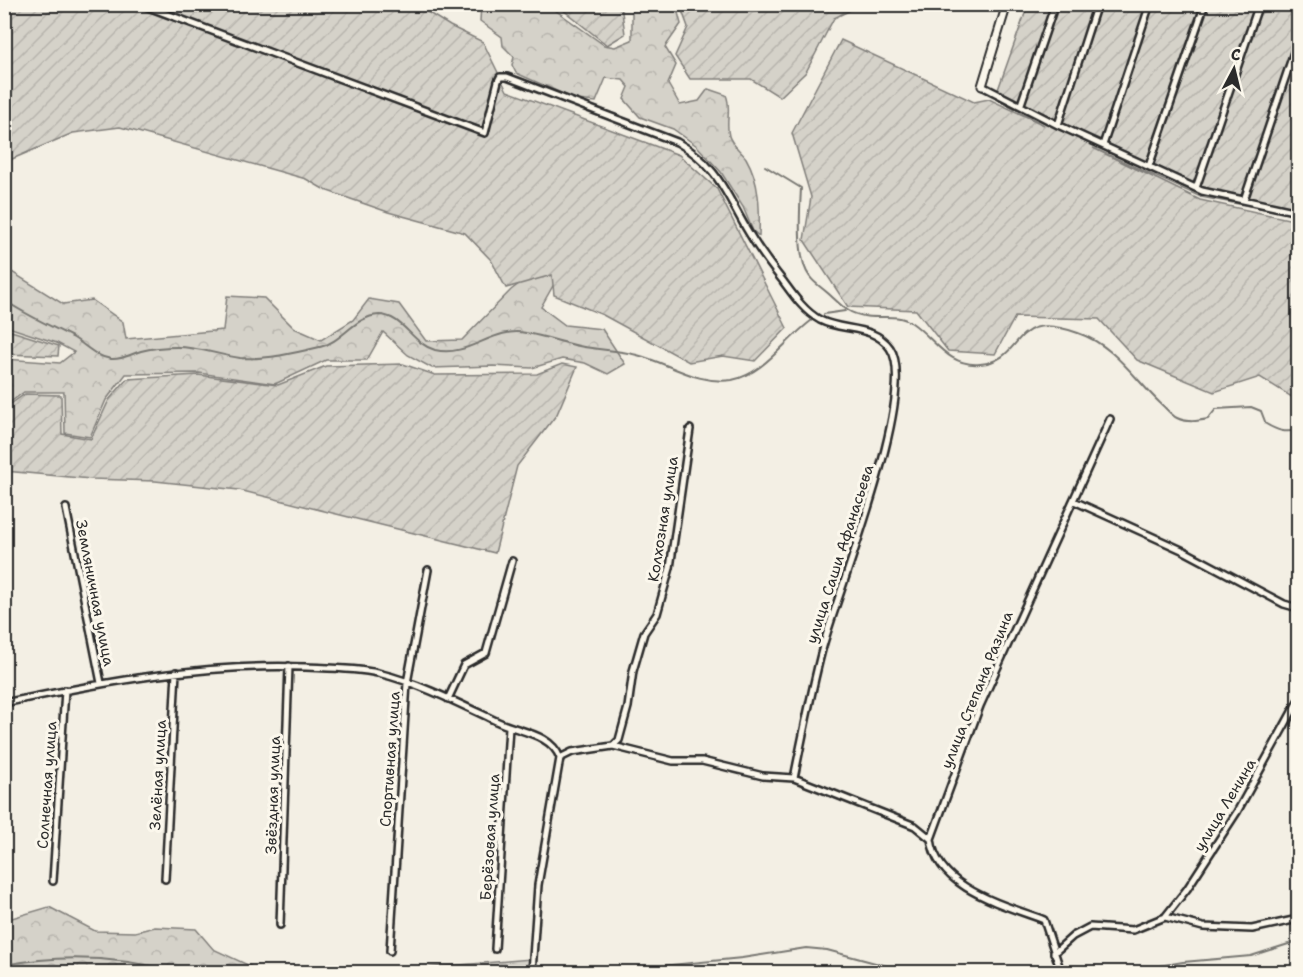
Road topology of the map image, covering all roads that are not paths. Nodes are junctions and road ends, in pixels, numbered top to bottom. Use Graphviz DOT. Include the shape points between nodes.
graph roads {
  1 [pos="140,4"];
  2 [pos="1008,4"];
  3 [pos="1055,4"];
  4 [pos="1097,4"];
  5 [pos="1150,4"];
  6 [pos="1204,4"];
  7 [pos="1259,4"];
  8 [pos="1299,40"];
  9 [pos="982,86"];
  10 [pos="1021,104"];
  11 [pos="1058,125"];
  12 [pos="1103,145"];
  13 [pos="1149,166"];
  14 [pos="1196,188"];
  15 [pos="1244,200"];
  16 [pos="1299,201"];
  17 [pos="1297,211"];
  18 [pos="1110,418"];
  19 [pos="690,429"];
  20 [pos="1074,501"];
  21 [pos="66,508"];
  22 [pos="512,561"];
  23 [pos="428,570"];
  24 [pos="1299,608"];
  25 [pos="290,666"];
  26 [pos="176,672"];
  27 [pos="101,683"];
  28 [pos="407,683"];
  29 [pos="65,690"];
  30 [pos="448,699"];
  31 [pos="1299,701"];
  32 [pos="4,703"];
  33 [pos="509,727"];
  34 [pos="613,746"];
  35 [pos="560,758"];
  36 [pos="794,778"];
  37 [pos="931,839"];
  38 [pos="165,879"];
  39 [pos="53,881"];
  40 [pos="1165,917"];
  41 [pos="1299,919"];
  42 [pos="280,925"];
  43 [pos="495,949"];
  44 [pos="390,951"];
  45 [pos="1054,953"];
  46 [pos="532,972"];
  47 [pos="1061,972"];
  1 -- 36 [label="street, улица Саши Афанасьева" via="485,133 498,81 507,77 677,142 716,174 768,262 805,310 822,321 857,328 883,340 891,350 896,377 882,462 822,649"];
  2 -- 9 [label="street"];
  3 -- 10 [label="street"];
  4 -- 11 [label="street"];
  5 -- 12 [label="street"];
  6 -- 13 [label="street"];
  7 -- 14 [label="street"];
  8 -- 15 [label="street"];
  9 -- 10 [label="street"];
  10 -- 11 [label="street"];
  11 -- 12 [label="street"];
  12 -- 13 [label="street"];
  13 -- 14 [label="street"];
  14 -- 15 [label="street"];
  15 -- 17 [label="street"];
  16 -- 17 [label="street"];
  18 -- 20 [label="street, улица Степана Разина"];
  19 -- 34 [label="street, Колхозная улица" via="670,568 657,614 644,633 619,740"];
  20 -- 24 [label="street"];
  20 -- 37 [label="street, улица Степана Разина" via="980,706"];
  21 -- 27 [label="street, Земляничная улица"];
  22 -- 30 [label="street" via="486,653 464,665"];
  23 -- 28 [label="street, Спортивная улица"];
  25 -- 26 [label="street"];
  25 -- 28 [label="street" via="368,672"];
  25 -- 42 [label="street, Звёздная улица"];
  26 -- 27 [label="street"];
  26 -- 38 [label="street, Зелёная улица"];
  27 -- 29 [label="street"];
  28 -- 30 [label="street"];
  28 -- 44 [label="street, Спортивная улица"];
  29 -- 32 [label="street"];
  29 -- 39 [label="street, Солнечная улица"];
  30 -- 33 [label="street"];
  31 -- 40 [label="street, улица Ленина" via="1237,812"];
  33 -- 35 [label="street" via="546,740"];
  33 -- 43 [label="street, Берёзовая улица"];
  34 -- 35 [label="street" via="572,752"];
  34 -- 36 [label="street" via="673,761 702,761 763,776"];
  35 -- 46 [label="street" via="538,885"];
  36 -- 37 [label="street" via="915,826"];
  37 -- 45 [label="street" via="945,871 965,887 1044,920"];
  40 -- 41 [label="street" via="1203,927 1252,929"];
  40 -- 45 [label="street" via="1133,930 1090,927"];
  45 -- 47 [label="street"];
}
